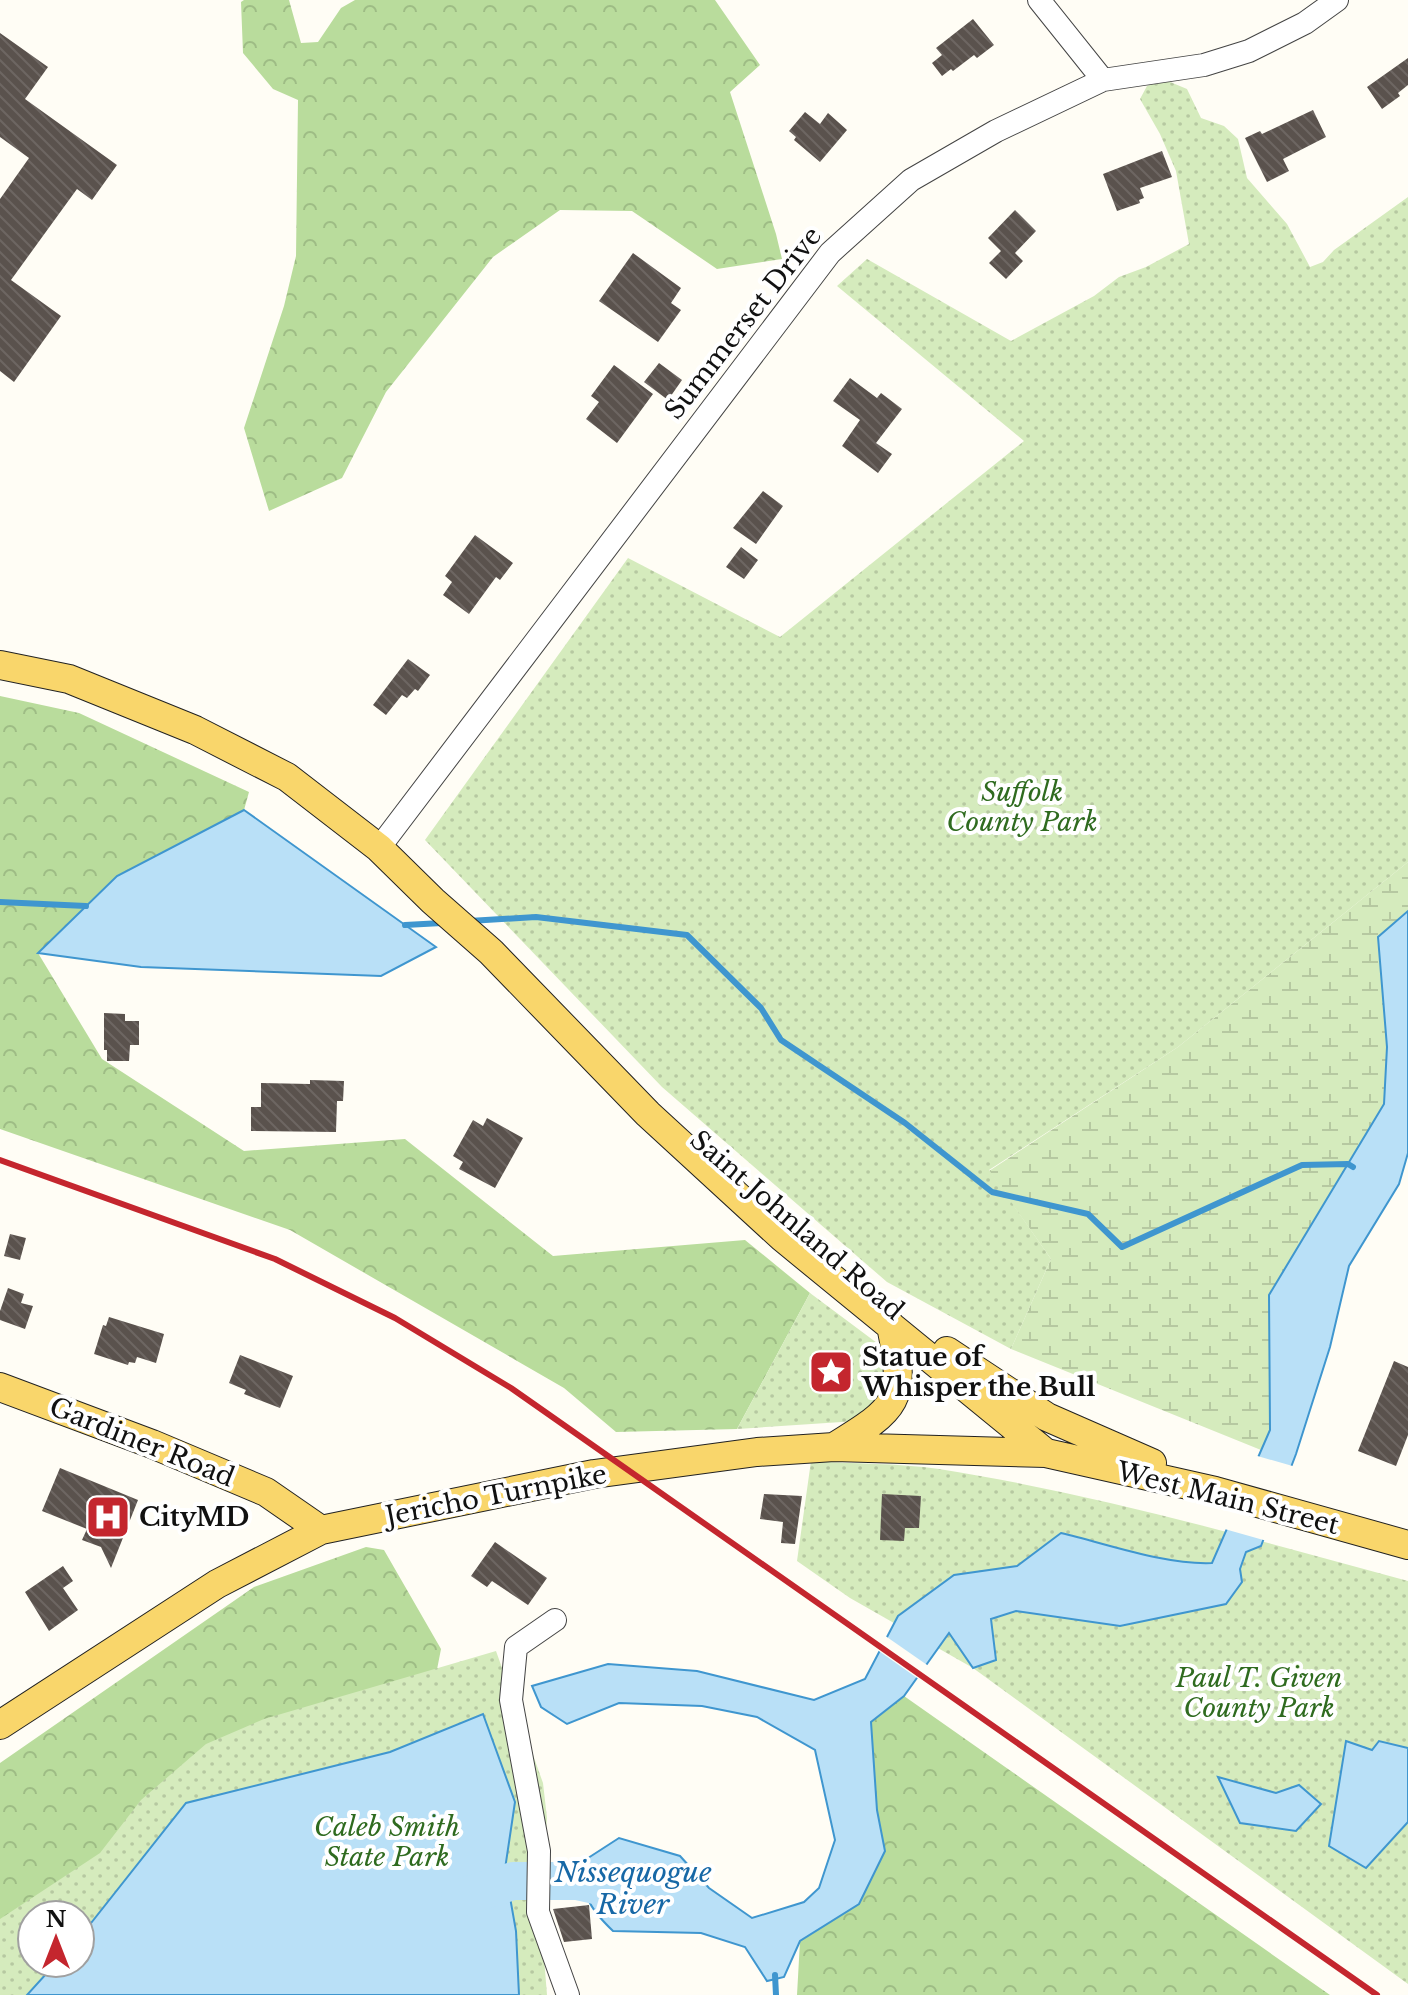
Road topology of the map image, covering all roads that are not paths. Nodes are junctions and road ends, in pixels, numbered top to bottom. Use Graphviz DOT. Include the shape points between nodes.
graph roads {
  1 [pos="1039,0"];
  2 [pos="1337,0"];
  3 [pos="1103,80"];
  4 [pos="0,665"];
  5 [pos="379,848"];
  6 [pos="562,1026"];
  7 [pos="891,1326"];
  8 [pos="984,1376"];
  9 [pos="0,1387"];
  10 [pos="993,1410"];
  11 [pos="834,1447"];
  12 [pos="956,1451"];
  13 [pos="1046,1453"];
  14 [pos="1215,1491"];
  15 [pos="321,1530"];
  16 [pos="1408,1545"];
  17 [pos="555,1620"];
  18 [pos="0,1725"];
  19 [pos="568,1995"];
  1 -- 3 [label="street"];
  2 -- 3 [label="street, Summerset Drive" via="1249,51 1204,65"];
  3 -- 5 [label="street, Summerset Drive" via="996,131 911,180 830,253"];
  4 -- 5 [label="main road, Saint Johnland Road" via="69,679 195,730 287,777"];
  5 -- 6 [label="main road, Saint Johnland Road"];
  6 -- 7 [label="main road, Saint Johnland Road" via="765,1222"];
  6 -- 8 [label="main road, Saint Johnland Road" via="630,1079 923,1336"];
  7 -- 10 [label="main road, Saint Johnland Road"];
  7 -- 11 [label="main road" via="898,1374 894,1398 870,1425"];
  8 -- 10 [label="main road"];
  8 -- 14 [label="main road, Saint Johnland Road" via="1047,1417"];
  9 -- 15 [label="main road, Gardiner Road" via="266,1492"];
  10 -- 12 [label="main road" via="978,1438"];
  10 -- 13 [label="main road, Saint Johnland Road"];
  11 -- 12 [label="main road, Jericho Turnpike"];
  11 -- 15 [label="main road, Jericho Turnpike" via="594,1474"];
  12 -- 13 [label="main road, Jericho Turnpike"];
  13 -- 14 [label="main road, West Main Street"];
  14 -- 16 [label="main road, West Main Street"];
  15 -- 18 [label="main road, Jericho Turnpike" via="217,1584"];
  17 -- 19 [label="street" via="516,1647 511,1700 539,1851 538,1912"];
}
